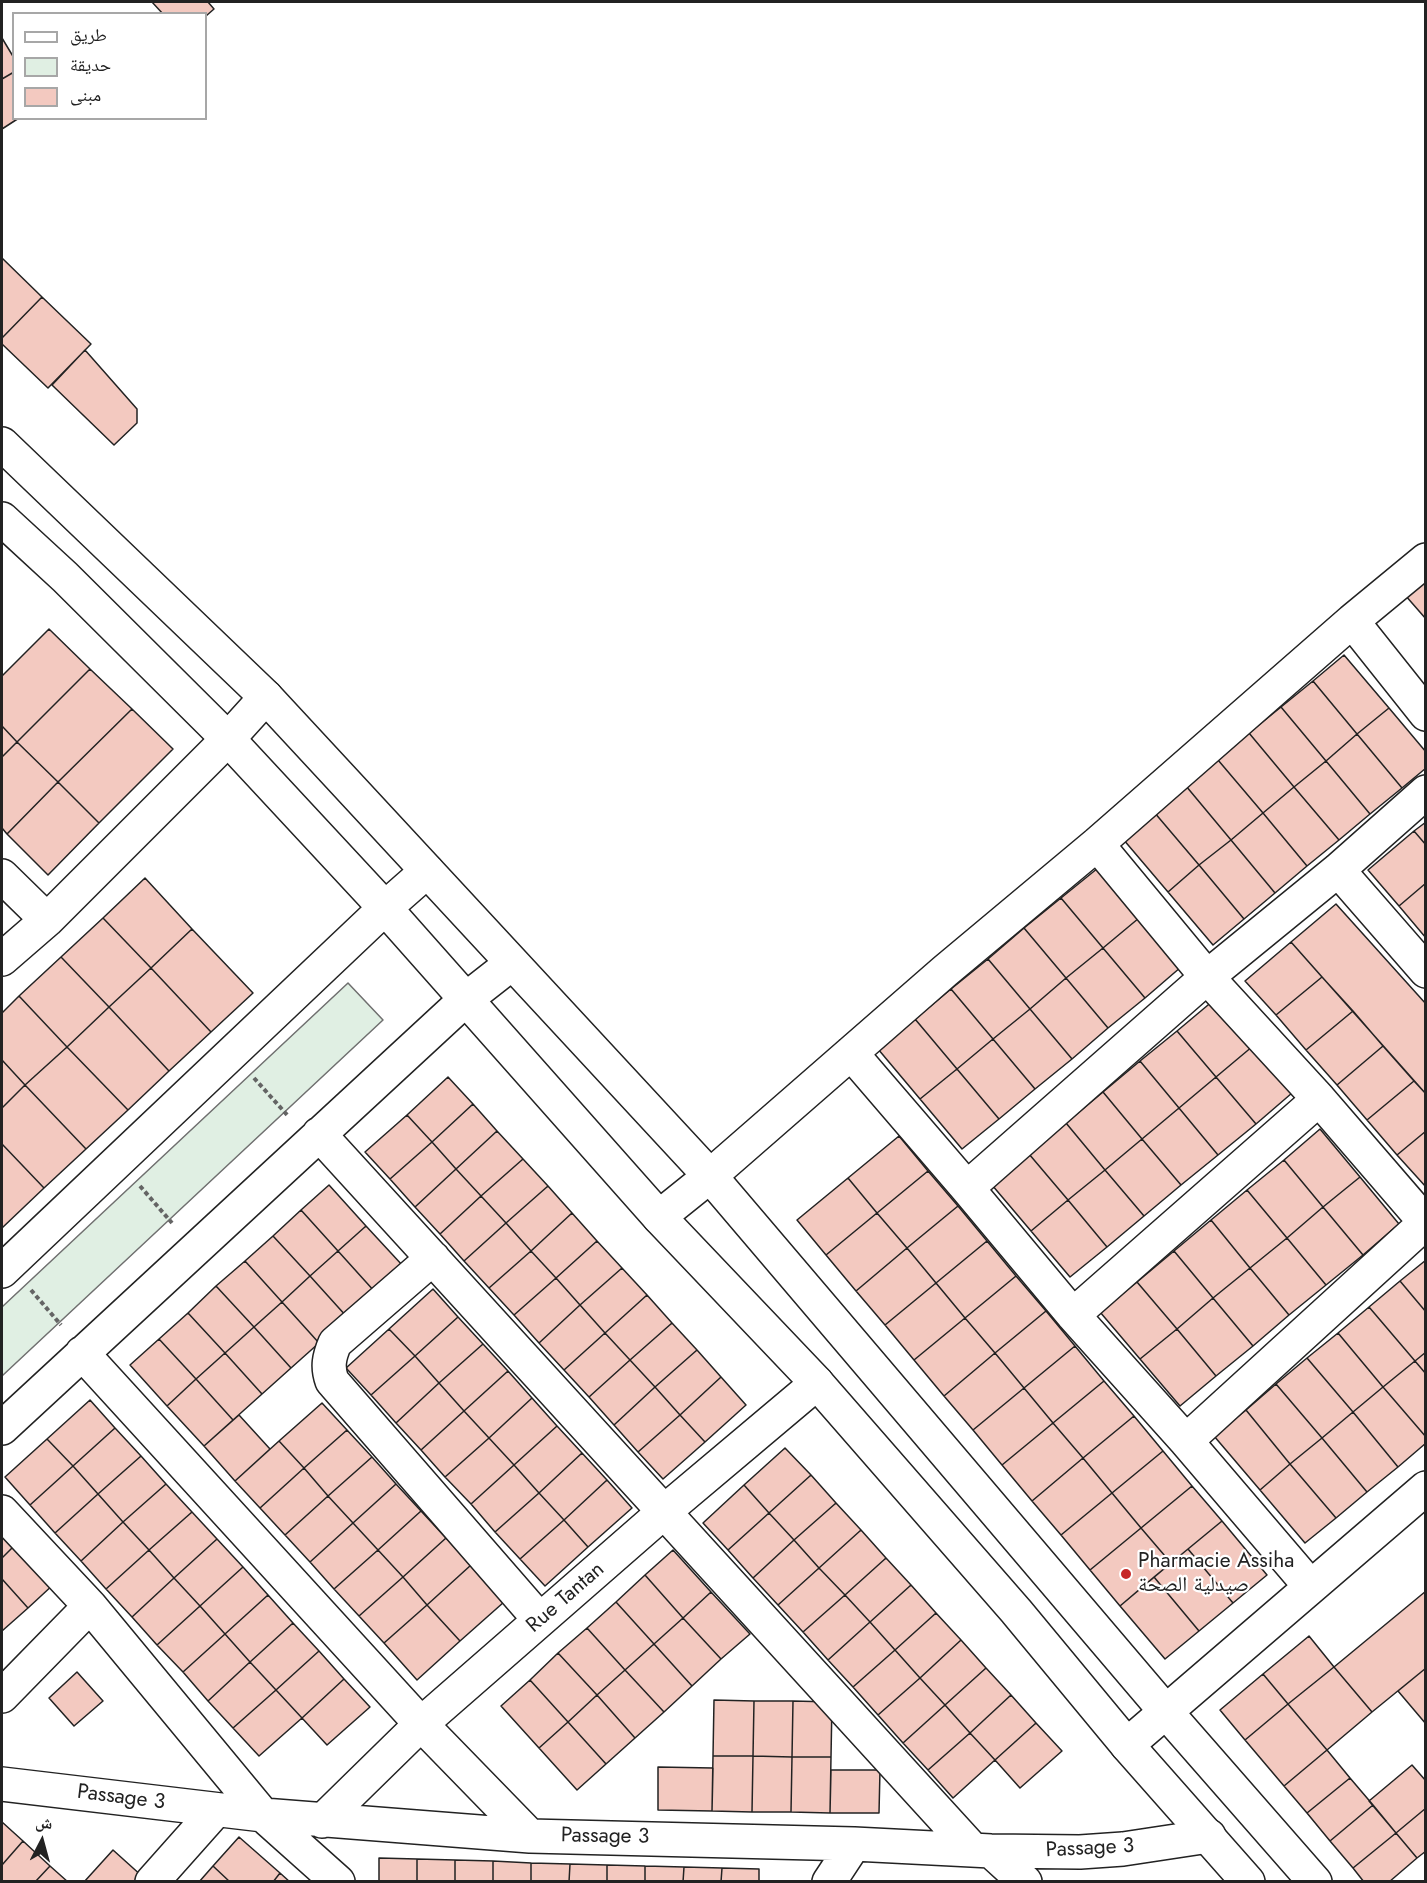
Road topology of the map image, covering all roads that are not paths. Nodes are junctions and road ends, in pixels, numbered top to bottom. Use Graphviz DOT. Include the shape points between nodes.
graph roads {
  1 [pos="2,444"];
  2 [pos="2,519"];
  3 [pos="1425,560"];
  4 [pos="1352,621"];
  5 [pos="266,697"];
  6 [pos="1425,714"];
  7 [pos="228,739"];
  8 [pos="1425,792"];
  9 [pos="1097,844"];
  10 [pos="1338,870"];
  11 [pos="427,871"];
  12 [pos="2,876"];
  13 [pos="385,908"];
  14 [pos="48,920"];
  15 [pos="2,959"];
  16 [pos="511,964"];
  17 [pos="1425,971"];
  18 [pos="1207,977"];
  19 [pos="465,1000"];
  20 [pos="850,1053"];
  21 [pos="1319,1099"];
  22 [pos="319,1134"];
  23 [pos="710,1176"];
  24 [pos="967,1188"];
  25 [pos="659,1217"];
  26 [pos="1425,1223"];
  27 [pos="433,1258"];
  28 [pos="2,1271"];
  29 [pos="1073,1315"];
  30 [pos="73,1340"];
  31 [pos="817,1383"];
  32 [pos="2,1428"];
  33 [pos="1186,1441"];
  34 [pos="1425,1488"];
  35 [pos="664,1511"];
  36 [pos="2,1512"];
  37 [pos="1310,1586"];
  38 [pos="90,1606"];
  39 [pos="540,1620"];
  40 [pos="2,1696"];
  41 [pos="1167,1713"];
  42 [pos="422,1724"];
  43 [pos="1127,1745"];
  44 [pos="2,1784"];
  45 [pos="216,1809"];
  46 [pos="263,1815"];
  47 [pos="322,1821"];
  48 [pos="530,1836"];
  49 [pos="1209,1836"];
  50 [pos="854,1844"];
  51 [pos="982,1851"];
  52 [pos="152,1881"];
  53 [pos="338,1881"];
  54 [pos="829,1881"];
  55 [pos="1025,1881"];
  56 [pos="1248,1881"];
  57 [pos="1315,1881"];
  1 -- 5 [label="street"];
  2 -- 7 [label="street"];
  3 -- 4 [label="street"];
  4 -- 6 [label="street"];
  4 -- 9 [label="street"];
  5 -- 7 [label="street"];
  5 -- 11 [label="street"];
  7 -- 13 [label="street"];
  7 -- 14 [label="street"];
  8 -- 10 [label="street"];
  9 -- 18 [label="street"];
  9 -- 20 [label="street"];
  10 -- 17 [label="street"];
  10 -- 18 [label="street"];
  11 -- 13 [label="street"];
  11 -- 16 [label="street"];
  12 -- 14 [label="street"];
  13 -- 19 [label="street"];
  13 -- 28 [label="street"];
  14 -- 15 [label="street"];
  16 -- 19 [label="street"];
  16 -- 23 [label="street"];
  18 -- 21 [label="street"];
  18 -- 24 [label="street"];
  19 -- 22 [label="street"];
  19 -- 25 [label="street"];
  20 -- 23 [label="street"];
  20 -- 24 [label="street"];
  21 -- 26 [label="street"];
  21 -- 29 [label="street"];
  22 -- 27 [label="street"];
  22 -- 30 [label="street"];
  23 -- 25 [label="street"];
  23 -- 41 [label="street"];
  24 -- 29 [label="street"];
  25 -- 31 [label="street"];
  26 -- 33 [label="street"];
  27 -- 35 [label="street"];
  27 -- 39 [label="street" via="335,1343 328,1370 332,1382"];
  29 -- 33 [label="street"];
  30 -- 32 [label="street"];
  30 -- 42 [label="street"];
  31 -- 35 [label="street, Rue Tantan"];
  31 -- 43 [label="street" via="1017,1611"];
  33 -- 37 [label="street"];
  34 -- 37 [label="street"];
  35 -- 39 [label="street, Rue Tantan"];
  35 -- 51 [label="street"];
  36 -- 38 [label="street"];
  37 -- 41 [label="street"];
  38 -- 40 [label="street"];
  38 -- 46 [label="street"];
  39 -- 42 [label="street, Rue Tantan"];
  41 -- 43 [label="street"];
  41 -- 57 [label="street"];
  42 -- 47 [label="street, Rue Tantan"];
  42 -- 48 [label="street"];
  43 -- 49 [label="street"];
  44 -- 45 [label="street, Passage 3"];
  45 -- 46 [label="street, Passage 3"];
  45 -- 52 [label="street"];
  46 -- 47 [label="street, Passage 3"];
  46 -- 53 [label="street"];
  47 -- 48 [label="street, Passage 3"];
  48 -- 50 [label="street, Passage 3"];
  49 -- 51 [label="street, Passage 3" via="1080,1852"];
  49 -- 56 [label="street"];
  50 -- 51 [label="street, Passage 3"];
  50 -- 54 [label="street"];
  51 -- 55 [label="street"];
}
